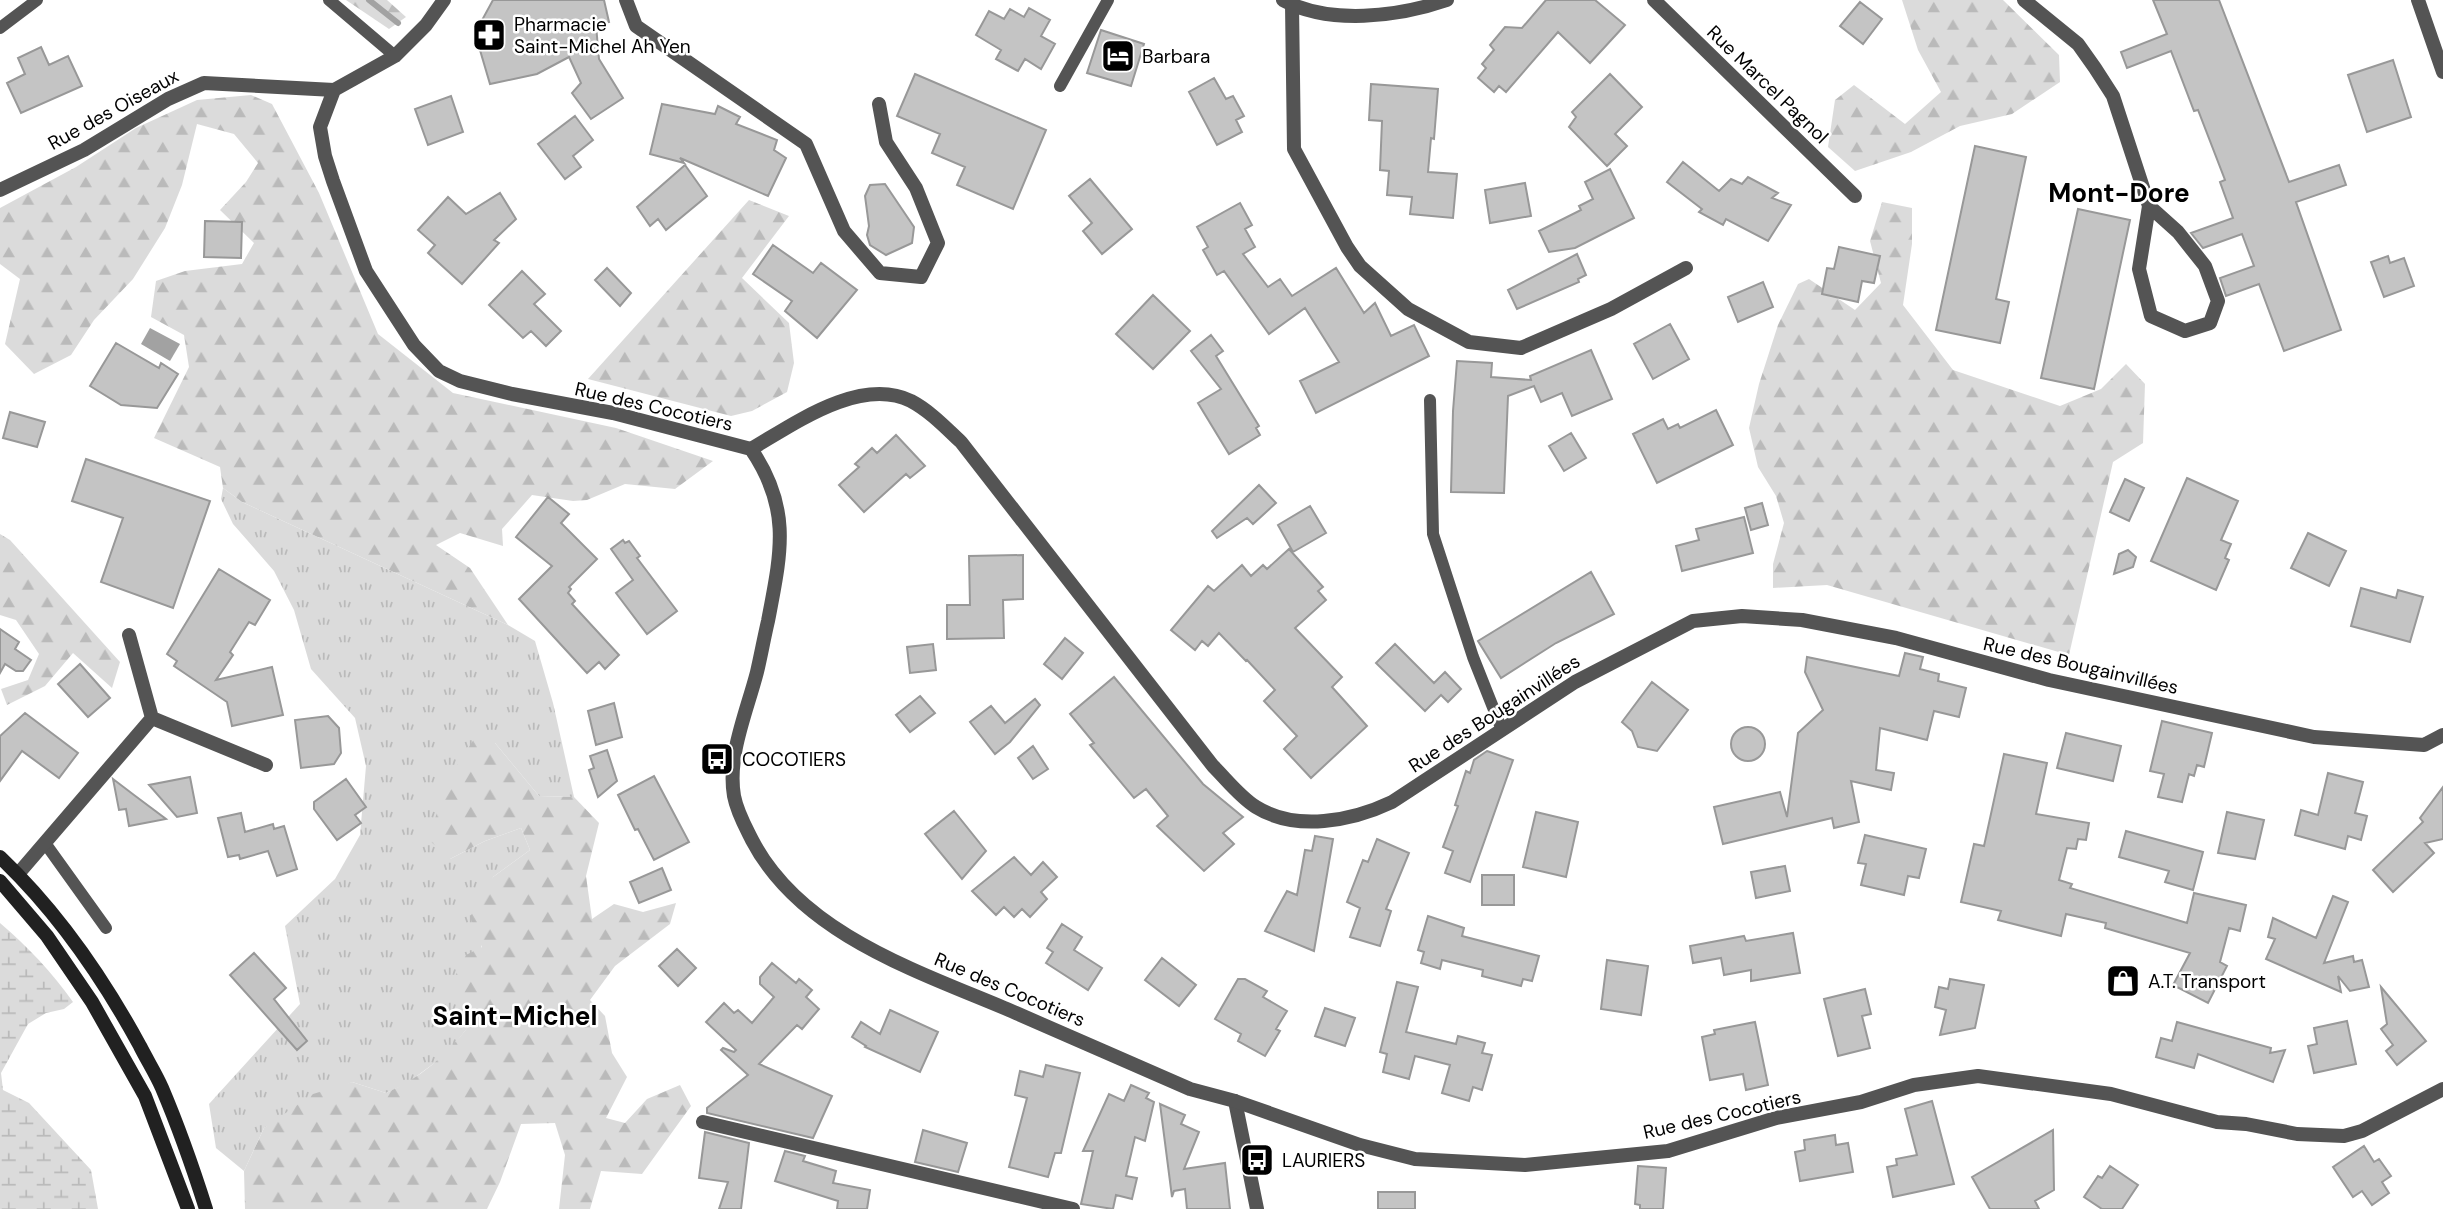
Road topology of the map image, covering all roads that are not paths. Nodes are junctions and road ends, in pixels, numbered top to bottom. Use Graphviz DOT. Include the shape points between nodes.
graph roads {
  1 [pos="37,0"];
  2 [pos="328,0"];
  3 [pos="444,0"];
  4 [pos="626,0"];
  5 [pos="1108,0"];
  6 [pos="1447,0"];
  7 [pos="1654,0"];
  8 [pos="2024,0"];
  9 [pos="2418,0"];
  10 [pos="1287,3"];
  11 [pos="0,29"];
  12 [pos="395,55"];
  13 [pos="2443,72"];
  14 [pos="1060,86"];
  15 [pos="334,90"];
  16 [pos="879,104"];
  17 [pos="0,190"];
  18 [pos="1855,196"];
  19 [pos="2149,206"];
  20 [pos="1686,268"];
  21 [pos="1430,400"];
  22 [pos="751,449"];
  23 [pos="129,635"];
  24 [pos="152,718"];
  25 [pos="1502,730"];
  26 [pos="2443,735"];
  27 [pos="266,765"];
  28 [pos="45,843"];
  29 [pos="0,857"];
  30 [pos="18,874"];
  31 [pos="0,881"];
  32 [pos="106,928"];
  33 [pos="2443,1089"];
  34 [pos="1235,1101"];
  35 [pos="703,1122"];
  36 [pos="188,1209"];
  37 [pos="206,1209"];
  38 [pos="1073,1209"];
  39 [pos="1257,1209"];
  1 -- 11 [label="lane"];
  2 -- 12 [label="lane"];
  3 -- 12 [label="street"];
  4 -- 16 [label="street" via="636,26 806,145 844,231 880,273 922,277 938,243 916,188 886,142"];
  5 -- 14 [label="lane"];
  6 -- 10 [label="street" via="1394,13 1349,15 1321,14"];
  7 -- 18 [label="street, Rue Marcel Pagnol"];
  8 -- 19 [label="street" via="2078,44 2113,96"];
  9 -- 13 [label="street"];
  10 -- 20 [label="street" via="1294,149 1360,267 1408,309 1469,342 1521,348 1611,309"];
  12 -- 15 [label="street"];
  15 -- 17 [label="street, Rue des Oiseaux" via="204,83 168,99 84,150"];
  15 -- 22 [label="street, Rue des Cocotiers" via="320,127 325,156 366,271 414,345 439,371 473,384 613,413"];
  19 -- 19 [label="street" via="2139,269 2151,316 2185,331 2210,323 2218,301 2205,266"];
  21 -- 25 [label="lane" via="1433,534"];
  22 -- 25 [label="street, Rue des Bougainvillées" via="824,407 866,396 898,396 923,408 961,442 1213,766 1257,808 1307,821 1342,819 1374,810"];
  22 -- 34 [label="street, Rue des Cocotiers" via="773,490 781,530 767,623 734,761 734,794 767,866 799,899 866,947 1190,1089"];
  23 -- 24 [label="street"];
  24 -- 27 [label="street"];
  24 -- 28 [label="street"];
  25 -- 26 [label="street, Rue des Bougainvillées" via="1574,682 1693,621 1742,616 1802,620 1896,638 2049,680 2314,737 2424,744"];
  28 -- 30 [label="street"];
  28 -- 32 [label="lane"];
  29 -- 30 [label="main road"];
  30 -- 37 [label="main road" via="71,936 128,1025 161,1086"];
  31 -- 36 [label="main road" via="47,936 92,1002 145,1096"];
  33 -- 34 [label="street, Rue des Cocotiers" via="2362,1132 2344,1136 2217,1122 2111,1094 1978,1076 1914,1085 1861,1102 1776,1118 1668,1151 1525,1165 1415,1159 1360,1145"];
  34 -- 39 [label="street"];
  35 -- 38 [label="street"];
}
